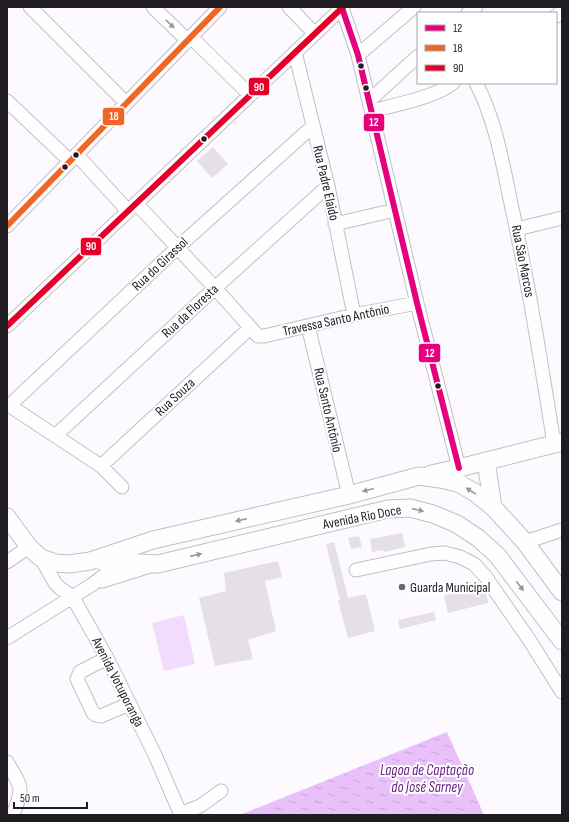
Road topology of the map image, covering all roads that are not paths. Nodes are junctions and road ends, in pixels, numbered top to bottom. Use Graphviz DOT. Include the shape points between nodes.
graph roads {
  1 [pos="30,7"];
  2 [pos="153,7"];
  3 [pos="220,7"];
  4 [pos="289,7"];
  5 [pos="343,7"];
  6 [pos="414,7"];
  7 [pos="315,34"];
  8 [pos="189,39"];
  9 [pos="295,52"];
  10 [pos="358,55"];
  11 [pos="417,57"];
  12 [pos="451,84"];
  13 [pos="477,84"];
  14 [pos="250,96"];
  15 [pos="7,101"];
  16 [pos="126,103"];
  17 [pos="371,106"];
  18 [pos="313,126"];
  19 [pos="73,158"];
  20 [pos="328,186"];
  21 [pos="132,207"];
  22 [pos="395,210"];
  23 [pos="562,218"];
  24 [pos="9,221"];
  25 [pos="335,224"];
  26 [pos="517,229"];
  27 [pos="177,248"];
  28 [pos="215,288"];
  29 [pos="417,303"];
  30 [pos="354,315"];
  31 [pos="8,325"];
  32 [pos="308,326"];
  33 [pos="253,332"];
  34 [pos="8,405"];
  35 [pos="55,436"];
  36 [pos="558,443"];
  37 [pos="486,461"];
  38 [pos="101,466"];
  39 [pos="459,468"];
  40 [pos="419,476"];
  41 [pos="122,487"];
  42 [pos="349,495"];
  43 [pos="493,507"];
  44 [pos="7,517"];
  45 [pos="562,530"];
  46 [pos="153,540"];
  47 [pos="525,542"];
  48 [pos="35,553"];
  49 [pos="90,561"];
  50 [pos="7,562"];
  51 [pos="122,562"];
  52 [pos="158,564"];
  53 [pos="356,570"];
  54 [pos="93,584"];
  55 [pos="562,592"];
  56 [pos="72,596"];
  57 [pos="7,638"];
  58 [pos="562,641"];
  59 [pos="108,658"];
  60 [pos="562,692"];
  61 [pos="129,704"];
  62 [pos="7,762"];
  63 [pos="221,791"];
  64 [pos="202,811"];
  65 [pos="13,815"];
  66 [pos="181,815"];
  1 -- 16 [label="street"];
  2 -- 8 [label="street, one-way"];
  3 -- 8 [label="street"];
  4 -- 7 [label="street"];
  5 -- 7 [label="street"];
  5 -- 10 [label="street"];
  6 -- 10 [label="street"];
  7 -- 9 [label="street"];
  8 -- 14 [label="street"];
  8 -- 16 [label="street"];
  9 -- 14 [label="street"];
  9 -- 18 [label="street, Rua Padre Elaido"];
  10 -- 17 [label="street"];
  11 -- 17 [label="street"];
  12 -- 17 [label="street" via="425,96"];
  13 -- 26 [label="street, Rua São Marcos" via="491,121"];
  14 -- 21 [label="street"];
  15 -- 19 [label="street"];
  16 -- 19 [label="street"];
  17 -- 22 [label="street"];
  18 -- 20 [label="street, Rua Padre Elaido"];
  18 -- 27 [label="street, Rua do Girassol"];
  19 -- 21 [label="street"];
  19 -- 24 [label="street"];
  20 -- 25 [label="street, Rua Padre Elaido"];
  20 -- 28 [label="street, Rua da Floresta"];
  21 -- 27 [label="street"];
  21 -- 31 [label="street"];
  22 -- 25 [label="street"];
  22 -- 29 [label="street"];
  23 -- 26 [label="street"];
  25 -- 30 [label="street, Rua Padre Elaido"];
  26 -- 36 [label="street, Rua São Marcos"];
  27 -- 28 [label="street"];
  27 -- 34 [label="street, Rua do Girassol"];
  28 -- 33 [label="street"];
  28 -- 35 [label="street, Rua da Floresta"];
  29 -- 30 [label="street, Travessa Santo Antônio"];
  29 -- 39 [label="street"];
  30 -- 32 [label="street, Travessa Santo Antônio"];
  32 -- 33 [label="street, Travessa Santo Antônio" via="264,336"];
  32 -- 42 [label="street, Rua Santo Antônio"];
  33 -- 38 [label="street, Rua Souza"];
  34 -- 35 [label="street"];
  35 -- 38 [label="street"];
  36 -- 37 [label="main road"];
  37 -- 39 [label="main road"];
  37 -- 43 [label="main road"];
  38 -- 41 [label="street"];
  39 -- 40 [label="main road"];
  40 -- 42 [label="main road, Avenida Rio Doce, one-way"];
  43 -- 40 [label="main road, Avenida Rio Doce, one-way" via="458,483"];
  42 -- 46 [label="main road, Avenida Rio Doce, one-way"];
  43 -- 47 [label="main road, Avenida Rio Doce"];
  44 -- 48 [label="main road"];
  45 -- 47 [label="street"];
  46 -- 49 [label="main road, Avenida Rio Doce"];
  46 -- 51 [label="street, Avenida Rio Doce"];
  47 -- 55 [label="main road, Avenida Rio Doce"];
  48 -- 49 [label="main road, Avenida Rio Doce" via="56,563"];
  48 -- 50 [label="street"];
  48 -- 56 [label="street, Avenida Votuporanga" via="55,583"];
  49 -- 51 [label="main road, Avenida Rio Doce"];
  51 -- 52 [label="main road, Avenida Rio Doce"];
  51 -- 54 [label="street, Avenida Rio Doce"];
  52 -- 54 [label="street, Avenida Rio Doce"];
  52 -- 58 [label="main road, Avenida Rio Doce, one-way" via="388,509 410,508 457,524 478,538 497,556"];
  53 -- 60 [label="street" via="445,553 474,564 530,641"];
  54 -- 56 [label="street, Avenida Rio Doce"];
  56 -- 57 [label="street, Avenida Rio Doce"];
  56 -- 59 [label="street, Avenida Votuporanga"];
  59 -- 61 [label="street, Avenida Votuporanga"];
  59 -- 61 [label="street" via="80,672 77,680 96,715 101,716"];
  61 -- 66 [label="street, Avenida Votuporanga"];
  62 -- 65 [label="street" via="21,789"];
  63 -- 64 [label="street"];
  64 -- 66 [label="street"];
}
